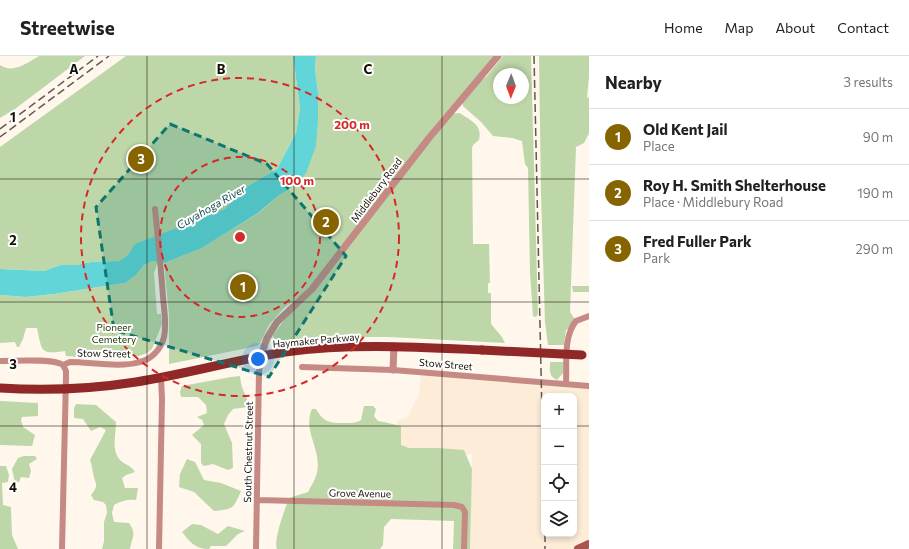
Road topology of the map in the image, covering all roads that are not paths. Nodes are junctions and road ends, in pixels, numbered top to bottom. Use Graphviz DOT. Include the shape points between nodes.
graph roads {
  1 [pos="498,56"];
  2 [pos="155,209"];
  3 [pos="589,316"];
  4 [pos="394,346"];
  5 [pos="261,356"];
  6 [pos="585,356"];
  7 [pos="0,361"];
  8 [pos="63,365"];
  9 [pos="302,367"];
  10 [pos="393,370"];
  11 [pos="161,377"];
  12 [pos="566,384"];
  13 [pos="589,386"];
  14 [pos="0,388"];
  15 [pos="66,389"];
  16 [pos="257,500"];
  17 [pos="589,544"];
  18 [pos="62,549"];
  19 [pos="159,549"];
  20 [pos="256,549"];
  21 [pos="464,549"];
  22 [pos="578,549"];
  1 -- 5 [label="street, Middlebury Road" via="454,106 312,289 277,322 267,338"];
  2 -- 8 [label="street, Stow Street" via="165,329 161,346 146,360 133,364 72,362"];
  3 -- 12 [label="street" via="576,321 570,333"];
  4 -- 5 [label="main road, Haymaker Parkway" via="318,349"];
  4 -- 6 [label="main road, Haymaker Parkway, bridge"];
  4 -- 10 [label="street"];
  5 -- 11 [label="main road, Haymaker Parkway"];
  5 -- 16 [label="street, South Chestnut Street"];
  7 -- 8 [label="street, Stow Street" via="50,362"];
  8 -- 15 [label="street" via="66,371"];
  9 -- 10 [label="street, Stow Street"];
  10 -- 12 [label="street, Stow Street"];
  11 -- 15 [label="main road, Haymaker Parkway"];
  11 -- 19 [label="street"];
  12 -- 13 [label="street, Stow Street"];
  14 -- 15 [label="main road, Haymaker Parkway"];
  15 -- 18 [label="street"];
  16 -- 20 [label="street, South Chestnut Street"];
  16 -- 21 [label="street, Grove Avenue" via="454,505 462,507 465,512"];
  17 -- 22 [label="main road"];
}
